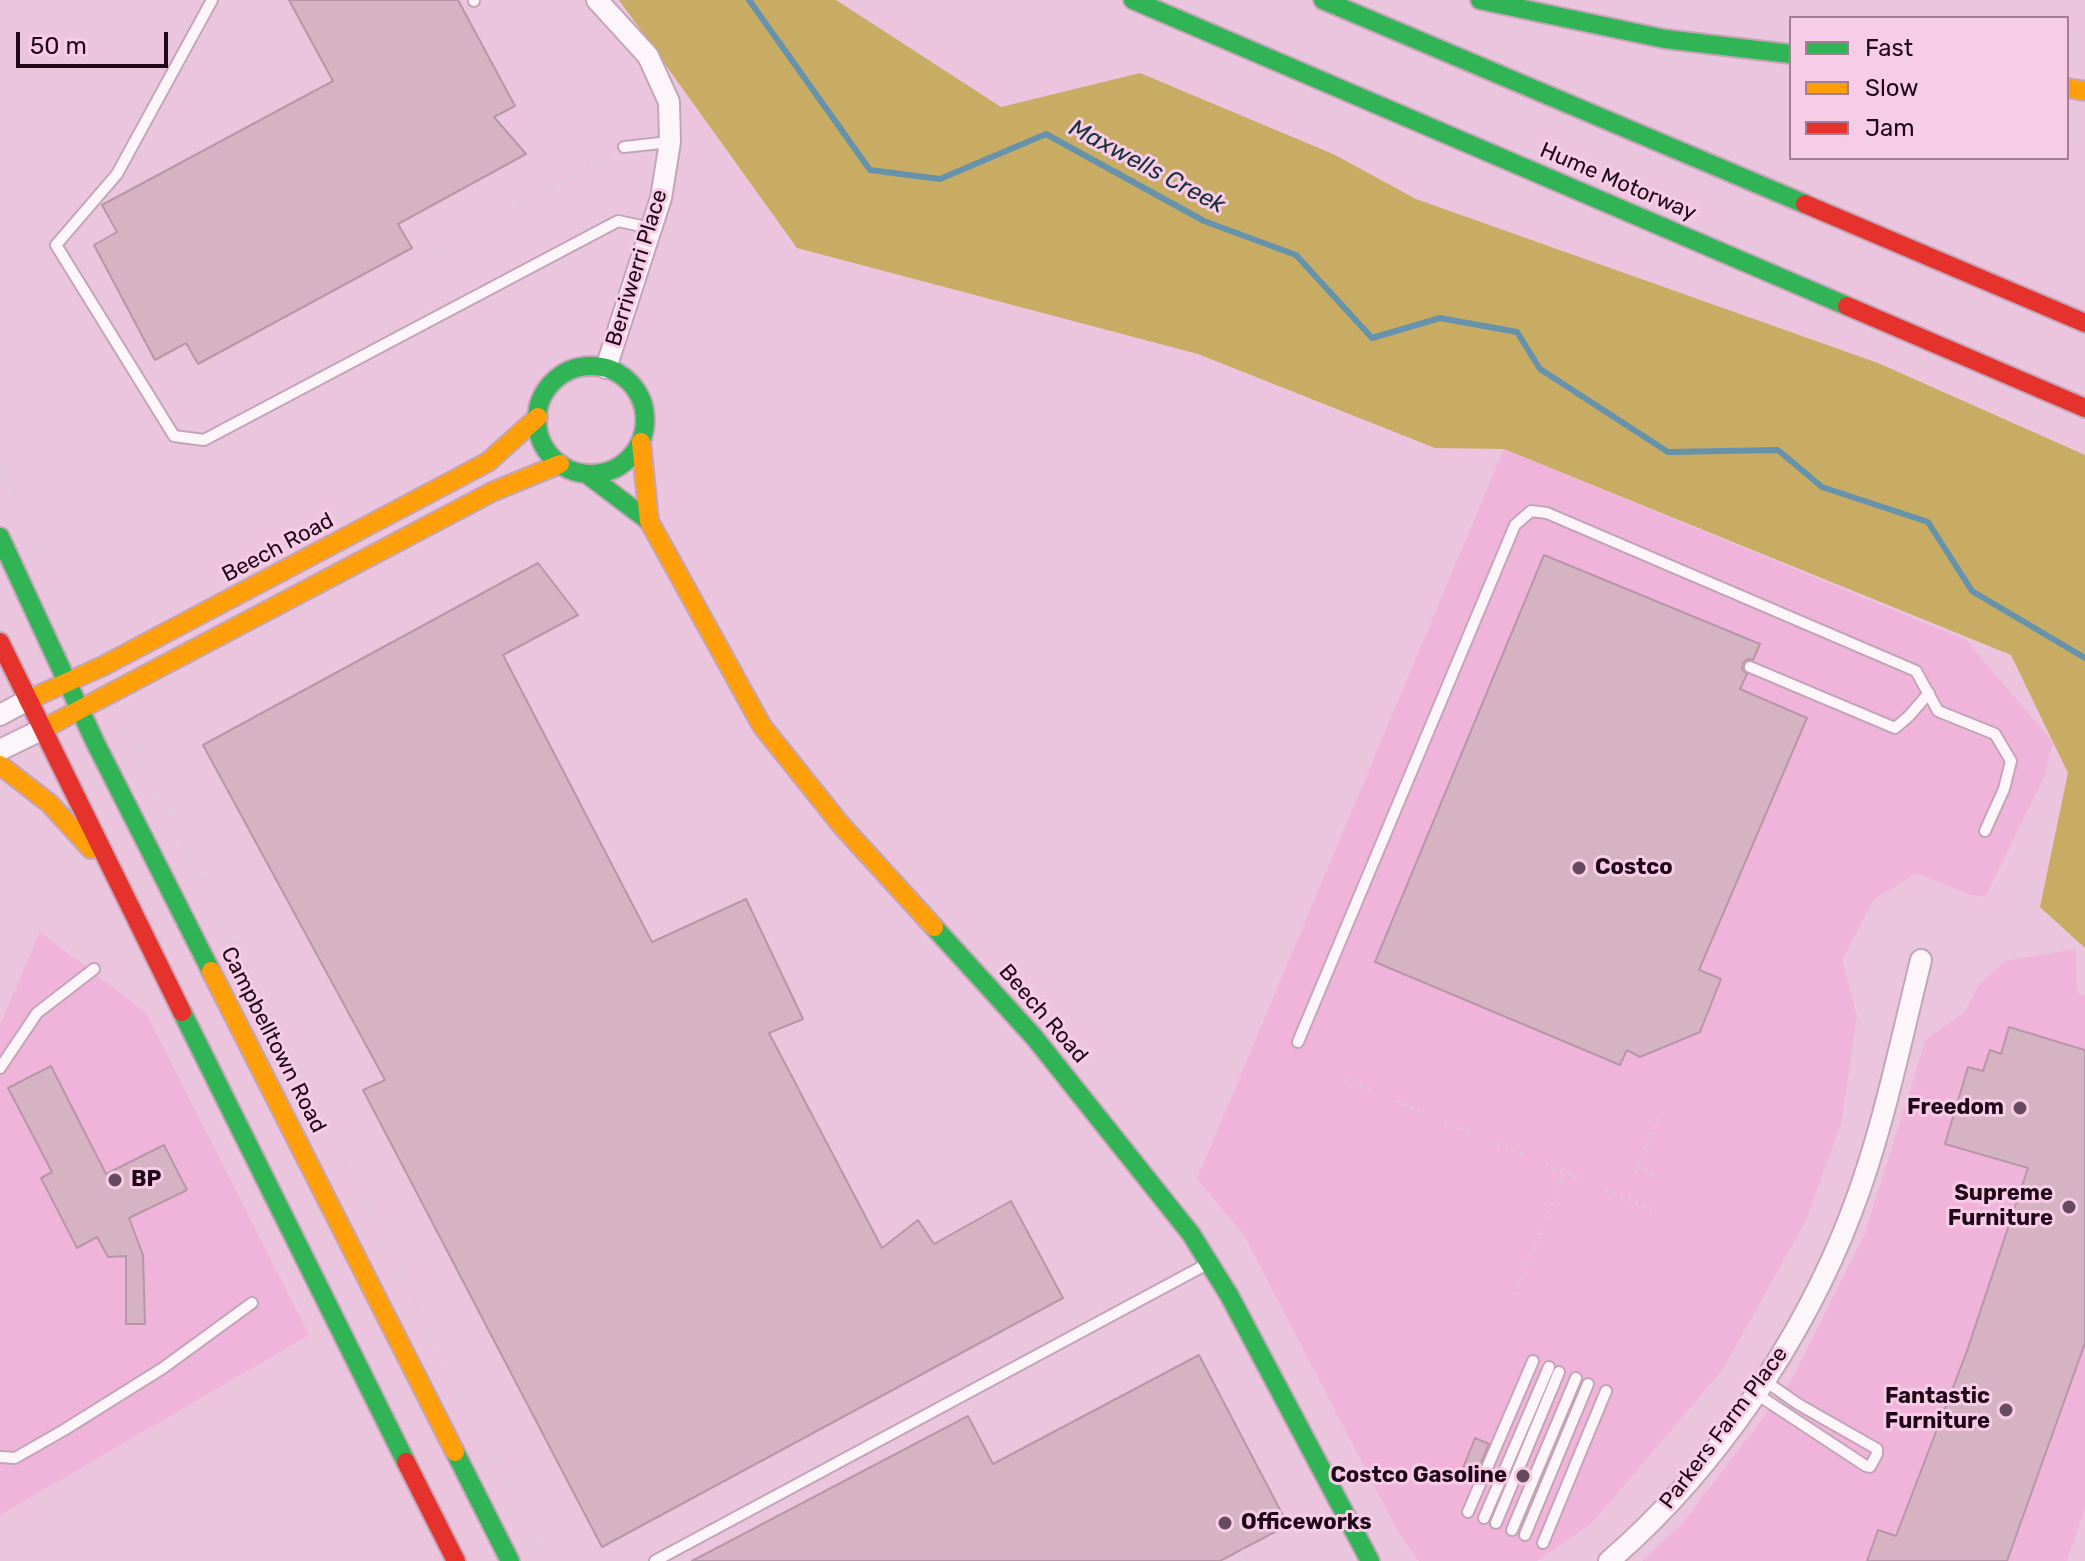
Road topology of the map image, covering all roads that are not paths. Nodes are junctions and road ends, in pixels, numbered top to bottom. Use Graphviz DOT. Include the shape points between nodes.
graph roads {
  1 [pos="212,0"];
  2 [pos="597,0"];
  3 [pos="1133,0"];
  4 [pos="1323,0"];
  5 [pos="1480,0"];
  6 [pos="1789,54"];
  7 [pos="670,142"];
  8 [pos="624,147"];
  9 [pos="651,228"];
  10 [pos="2085,323"];
  11 [pos="606,368"];
  12 [pos="2085,408"];
  13 [pos="538,417"];
  14 [pos="641,442"];
  15 [pos="560,464"];
  16 [pos="588,475"];
  17 [pos="649,521"];
  18 [pos="0,537"];
  19 [pos="0,642"];
  20 [pos="1750,667"];
  21 [pos="67,683"];
  22 [pos="1929,693"];
  23 [pos="28,700"];
  24 [pos="80,709"];
  25 [pos="0,715"];
  26 [pos="43,729"];
  27 [pos="0,750"];
  28 [pos="0,765"];
  29 [pos="1985,831"];
  30 [pos="115,875"];
  31 [pos="1921,960"];
  32 [pos="94,969"];
  33 [pos="1298,1042"];
  34 [pos="0,1068"];
  35 [pos="1209,1263"];
  36 [pos="252,1303"];
  37 [pos="1533,1361"];
  38 [pos="1576,1378"];
  39 [pos="1588,1384"];
  40 [pos="1760,1387"];
  41 [pos="1606,1391"];
  42 [pos="0,1457"];
  43 [pos="1468,1512"];
  44 [pos="1484,1518"];
  45 [pos="1496,1523"];
  46 [pos="1512,1530"];
  47 [pos="1525,1535"];
  48 [pos="1543,1543"];
  49 [pos="456,1561"];
  50 [pos="510,1561"];
  51 [pos="655,1561"];
  52 [pos="1370,1561"];
  53 [pos="1609,1561"];
  1 -- 9 [label="lane" via="117,174 56,245 174,436 204,440 618,221"];
  2 -- 7 [label="street, Berriwerri Place" via="648,56 669,102"];
  3 -- 12 [label="main road, Hume Motorway"];
  4 -- 10 [label="main road"];
  5 -- 6 [label="main road" via="1665,39"];
  7 -- 8 [label="lane"];
  7 -- 9 [label="street, Berriwerri Place"];
  9 -- 11 [label="street, Berriwerri Place"];
  11 -- 13 [label="main road" via="590,366 560,376 541,401"];
  11 -- 14 [label="main road" via="636,389 645,424"];
  13 -- 15 [label="main road" via="543,443"];
  13 -- 21 [label="main road, Beech Road" via="488,462"];
  14 -- 16 [label="main road" via="620,467"];
  14 -- 17 [label="main road, Beech Road"];
  15 -- 16 [label="main road"];
  15 -- 24 [label="main road" via="492,492"];
  16 -- 17 [label="main road, Beech Road"];
  17 -- 35 [label="main road, Beech Road" via="762,726 842,826 1034,1037"];
  18 -- 21 [label="main road, Campbelltown Road"];
  19 -- 23 [label="main road"];
  20 -- 22 [label="lane" via="1895,728"];
  21 -- 23 [label="main road, Beech Road"];
  21 -- 24 [label="main road, Campbelltown Road"];
  22 -- 29 [label="lane" via="1938,711 1995,734 2011,761"];
  22 -- 33 [label="lane" via="1916,671 1547,513 1531,511 1515,525"];
  23 -- 25 [label="street"];
  23 -- 26 [label="main road"];
  24 -- 26 [label="main road"];
  24 -- 50 [label="main road, Campbelltown Road"];
  26 -- 27 [label="street"];
  26 -- 30 [label="main road"];
  28 -- 30 [label="main road" via="49,803"];
  30 -- 49 [label="main road"];
  31 -- 40 [label="street, Parkers Farm Place" via="1873,1148 1851,1212 1805,1312"];
  32 -- 34 [label="lane" via="37,1013"];
  35 -- 51 [label="lane"];
  35 -- 52 [label="main road, Beech Road"];
  36 -- 42 [label="lane" via="163,1368 64,1430 15,1458"];
  37 -- 43 [label="lane"];
  38 -- 46 [label="lane"];
  39 -- 47 [label="lane"];
  40 -- 40 [label="lane" via="1877,1449 1870,1467 1866,1466"];
  40 -- 53 [label="street, Parkers Farm Place" via="1664,1510"];
  41 -- 48 [label="lane"];
  44 -- 45 [label="lane" via="1554,1370"];
}
